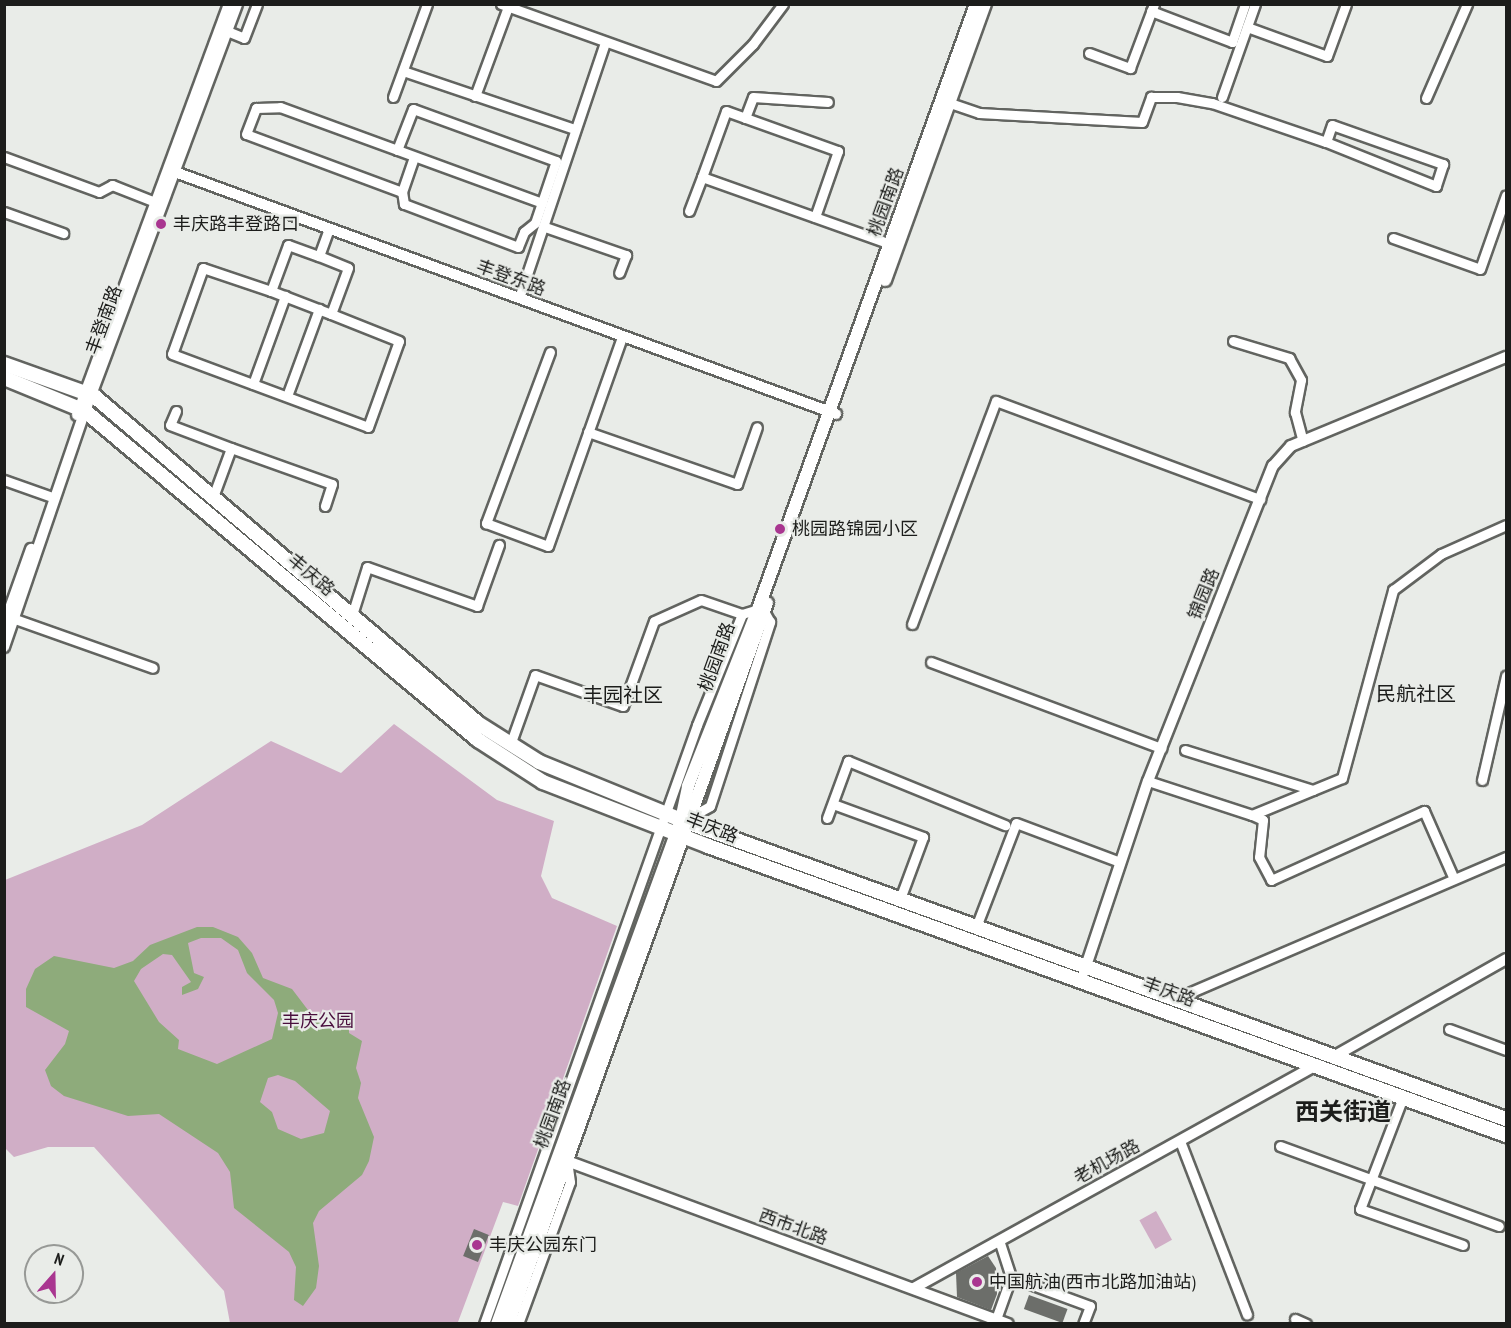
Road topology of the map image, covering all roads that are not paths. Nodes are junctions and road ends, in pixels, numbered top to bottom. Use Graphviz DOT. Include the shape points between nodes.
graph roads {
  1 [pos="228,4"];
  2 [pos="237,4"];
  3 [pos="257,4"];
  4 [pos="427,4"];
  5 [pos="783,4"];
  6 [pos="976,4"];
  7 [pos="985,4"];
  8 [pos="1245,4"];
  9 [pos="1255,4"];
  10 [pos="1346,4"];
  11 [pos="1467,4"];
  12 [pos="504,6"];
  13 [pos="1152,8"];
  14 [pos="1247,27"];
  15 [pos="227,31"];
  16 [pos="603,45"];
  17 [pos="1089,53"];
  18 [pos="403,71"];
  19 [pos="476,96"];
  20 [pos="393,97"];
  21 [pos="1222,97"];
  22 [pos="1426,98"];
  23 [pos="828,102"];
  24 [pos="950,103"];
  25 [pos="745,118"];
  26 [pos="574,129"];
  27 [pos="1326,142"];
  28 [pos="397,150"];
  29 [pos="4,157"];
  30 [pos="414,157"];
  31 [pos="175,172"];
  32 [pos="702,177"];
  33 [pos="402,192"];
  34 [pos="1506,195"];
  35 [pos="155,202"];
  36 [pos="542,203"];
  37 [pos="689,211"];
  38 [pos="4,212"];
  39 [pos="815,217"];
  40 [pos="545,227"];
  41 [pos="329,229"];
  42 [pos="63,233"];
  43 [pos="1393,238"];
  44 [pos="890,243"];
  45 [pos="319,256"];
  46 [pos="619,273"];
  47 [pos="271,291"];
  48 [pos="285,296"];
  49 [pos="519,298"];
  50 [pos="319,309"];
  51 [pos="331,314"];
  52 [pos="622,337"];
  53 [pos="1233,341"];
  54 [pos="550,352"];
  55 [pos="1506,357"];
  56 [pos="4,364"];
  57 [pos="4,378"];
  58 [pos="253,384"];
  59 [pos="89,394"];
  60 [pos="287,396"];
  61 [pos="82,409"];
  62 [pos="176,411"];
  63 [pos="833,413"];
  64 [pos="757,427"];
  65 [pos="588,432"];
  66 [pos="1303,441"];
  67 [pos="231,448"];
  68 [pos="4,480"];
  69 [pos="49,496"];
  70 [pos="213,497"];
  71 [pos="1260,499"];
  72 [pos="325,506"];
  73 [pos="1506,525"];
  74 [pos="499,545"];
  75 [pos="761,610"];
  76 [pos="742,614"];
  77 [pos="352,615"];
  78 [pos="15,619"];
  79 [pos="912,624"];
  80 [pos="4,625"];
  81 [pos="4,647"];
  82 [pos="931,662"];
  83 [pos="153,669"];
  84 [pos="1506,676"];
  85 [pos="510,745"];
  86 [pos="1161,748"];
  87 [pos="1185,750"];
  88 [pos="1482,780"];
  89 [pos="1148,781"];
  90 [pos="1313,790"];
  91 [pos="832,804"];
  92 [pos="666,814"];
  93 [pos="1252,815"];
  94 [pos="827,818"];
  95 [pos="686,825"];
  96 [pos="1005,825"];
  97 [pos="659,828"];
  98 [pos="1506,857"];
  99 [pos="1120,862"];
  100 [pos="1454,879"];
  101 [pos="900,899"];
  102 [pos="976,927"];
  103 [pos="1506,959"];
  104 [pos="1084,973"];
  105 [pos="1183,1001"];
  106 [pos="1449,1029"];
  107 [pos="1506,1050"];
  108 [pos="1334,1057"];
  109 [pos="1317,1065"];
  110 [pos="1404,1097"];
  111 [pos="1506,1119"];
  112 [pos="1506,1135"];
  113 [pos="1180,1141"];
  114 [pos="1281,1146"];
  115 [pos="567,1161"];
  116 [pos="1372,1179"];
  117 [pos="1499,1226"];
  118 [pos="999,1241"];
  119 [pos="1463,1245"];
  120 [pos="1011,1278"];
  121 [pos="914,1288"];
  122 [pos="1247,1315"];
  123 [pos="996,1319"];
  124 [pos="1295,1319"];
  125 [pos="484,1323"];
  126 [pos="497,1323"];
  127 [pos="508,1323"];
  128 [pos="518,1323"];
  129 [pos="1008,1323"];
  130 [pos="1083,1323"];
  131 [pos="1306,1323"];
  1 -- 35 [label="street, 丰登南路"];
  2 -- 15 [label="street, 丰登南路"];
  3 -- 15 [label="street" via="244,38"];
  4 -- 18 [label="street"];
  5 -- 16 [label="street" via="753,44 716,81"];
  6 -- 44 [label="main road, 桃园南路"];
  7 -- 24 [label="main road, 桃园南路"];
  8 -- 13 [label="street" via="1232,42"];
  9 -- 14 [label="street"];
  10 -- 14 [label="street" via="1327,56"];
  11 -- 22 [label="street"];
  12 -- 16 [label="street" via="596,35"];
  12 -- 19 [label="street"];
  13 -- 17 [label="street" via="1130,68"];
  14 -- 21 [label="street"];
  15 -- 31 [label="street, 丰登南路"];
  16 -- 26 [label="street"];
  18 -- 19 [label="street"];
  18 -- 20 [label="street"];
  19 -- 26 [label="street"];
  23 -- 25 [label="street" via="753,97"];
  24 -- 27 [label="street" via="979,113 1142,122 1151,97 1178,97 1212,103"];
  24 -- 63 [label="main road, 桃园南路"];
  25 -- 32 [label="street" via="726,111"];
  25 -- 39 [label="street" via="838,152"];
  26 -- 40 [label="street"];
  27 -- 27 [label="street" via="1332,125 1443,164 1436,186"];
  28 -- 30 [label="street"];
  28 -- 33 [label="street" via="280,107 256,108 246,134"];
  28 -- 36 [label="street" via="412,109 556,161"];
  29 -- 35 [label="street" via="99,192 112,185"];
  30 -- 33 [label="street"];
  30 -- 36 [label="street"];
  31 -- 41 [label="street, 丰登东路"];
  31 -- 59 [label="street, 丰登南路"];
  32 -- 37 [label="street"];
  32 -- 39 [label="street"];
  33 -- 36 [label="street" via="404,204 518,247"];
  34 -- 43 [label="street" via="1480,269"];
  35 -- 59 [label="street, 丰登南路"];
  38 -- 42 [label="street"];
  39 -- 44 [label="street"];
  40 -- 46 [label="street" via="626,255"];
  40 -- 49 [label="street"];
  41 -- 45 [label="street"];
  41 -- 49 [label="street, 丰登东路"];
  44 -- 63 [label="main road, 桃园南路"];
  45 -- 47 [label="street" via="288,245"];
  45 -- 51 [label="street" via="348,268"];
  47 -- 48 [label="street"];
  47 -- 58 [label="street" via="203,268 172,354"];
  48 -- 50 [label="street"];
  48 -- 58 [label="street"];
  49 -- 52 [label="street, 丰登东路"];
  50 -- 51 [label="street"];
  50 -- 60 [label="street"];
  51 -- 60 [label="street" via="399,341 368,427"];
  52 -- 63 [label="street, 丰登东路"];
  52 -- 65 [label="street"];
  53 -- 66 [label="street" via="1289,358 1301,380 1295,412"];
  54 -- 65 [label="street" via="486,523 548,546"];
  55 -- 66 [label="street, 锦园路"];
  56 -- 59 [label="main road, 丰庆路"];
  57 -- 61 [label="main road, 丰庆路"];
  58 -- 60 [label="street"];
  59 -- 61 [label="street, 丰登南路"];
  59 -- 70 [label="main road, 丰庆路"];
  61 -- 69 [label="street, 丰登南路"];
  61 -- 78 [label="street, 丰登南路"];
  61 -- 97 [label="main road, 丰庆路" via="486,746 543,782"];
  62 -- 67 [label="street" via="170,426"];
  63 -- 75 [label="main road, 桃园南路"];
  64 -- 65 [label="street" via="737,484"];
  66 -- 71 [label="street, 锦园路" via="1273,466"];
  67 -- 70 [label="street"];
  67 -- 72 [label="street" via="332,484"];
  68 -- 69 [label="street"];
  69 -- 80 [label="street, 丰登南路"];
  70 -- 77 [label="main road, 丰庆路"];
  71 -- 79 [label="street" via="996,401"];
  71 -- 86 [label="street, 锦园路"];
  73 -- 90 [label="street" via="1441,554 1393,590 1342,778"];
  74 -- 77 [label="street" via="477,606 367,567"];
  75 -- 76 [label="street"];
  75 -- 95 [label="main road, 桃园南路" via="688,786"];
  75 -- 95 [label="street" via="770,622 710,806"];
  76 -- 85 [label="street" via="701,600 654,621 622,706 535,675"];
  76 -- 92 [label="street"];
  77 -- 85 [label="main road, 丰庆路" via="479,724"];
  78 -- 81 [label="street, 丰登南路"];
  78 -- 83 [label="street"];
  82 -- 86 [label="street"];
  84 -- 88 [label="street"];
  85 -- 92 [label="main road, 丰庆路" via="550,768"];
  86 -- 89 [label="street, 锦园路"];
  87 -- 90 [label="street"];
  89 -- 93 [label="street"];
  89 -- 99 [label="street, 锦园路"];
  90 -- 93 [label="street"];
  91 -- 94 [label="street"];
  91 -- 96 [label="street" via="848,761"];
  91 -- 101 [label="street" via="923,837"];
  92 -- 95 [label="main road, 丰庆路"];
  92 -- 97 [label="street"];
  93 -- 100 [label="street" via="1263,819 1259,857 1271,880 1424,811"];
  95 -- 97 [label="main road, 丰庆路"];
  95 -- 101 [label="main road, 丰庆路"];
  95 -- 104 [label="main road, 丰庆路"];
  95 -- 115 [label="main road, 桃园南路"];
  95 -- 126 [label="main road, 桃园南路"];
  97 -- 125 [label="street" via="576,1075"];
  98 -- 100 [label="street"];
  99 -- 102 [label="street" via="1016,823"];
  99 -- 104 [label="street, 锦园路"];
  100 -- 105 [label="street" via="1191,992"];
  101 -- 102 [label="main road, 丰庆路"];
  102 -- 104 [label="main road, 丰庆路"];
  103 -- 108 [label="street"];
  104 -- 105 [label="main road, 丰庆路"];
  104 -- 109 [label="main road, 丰庆路"];
  105 -- 108 [label="main road, 丰庆路"];
  106 -- 107 [label="street"];
  108 -- 111 [label="main road, 丰庆路"];
  109 -- 110 [label="main road, 丰庆路"];
  109 -- 113 [label="street, 老机场路"];
  110 -- 112 [label="main road, 丰庆路"];
  110 -- 116 [label="street"];
  113 -- 118 [label="street, 老机场路"];
  113 -- 122 [label="street"];
  114 -- 116 [label="street"];
  115 -- 121 [label="street, 西市北路"];
  115 -- 127 [label="main road, 桃园南路"];
  115 -- 128 [label="street" via="570,1182"];
  116 -- 117 [label="street"];
  116 -- 119 [label="street" via="1360,1209"];
  118 -- 120 [label="street"];
  118 -- 121 [label="street, 老机场路"];
  120 -- 123 [label="street"];
  120 -- 130 [label="street" via="1090,1306"];
  121 -- 123 [label="street, 西市北路"];
  123 -- 129 [label="street, 西市北路"];
  124 -- 131 [label="street"];
}
